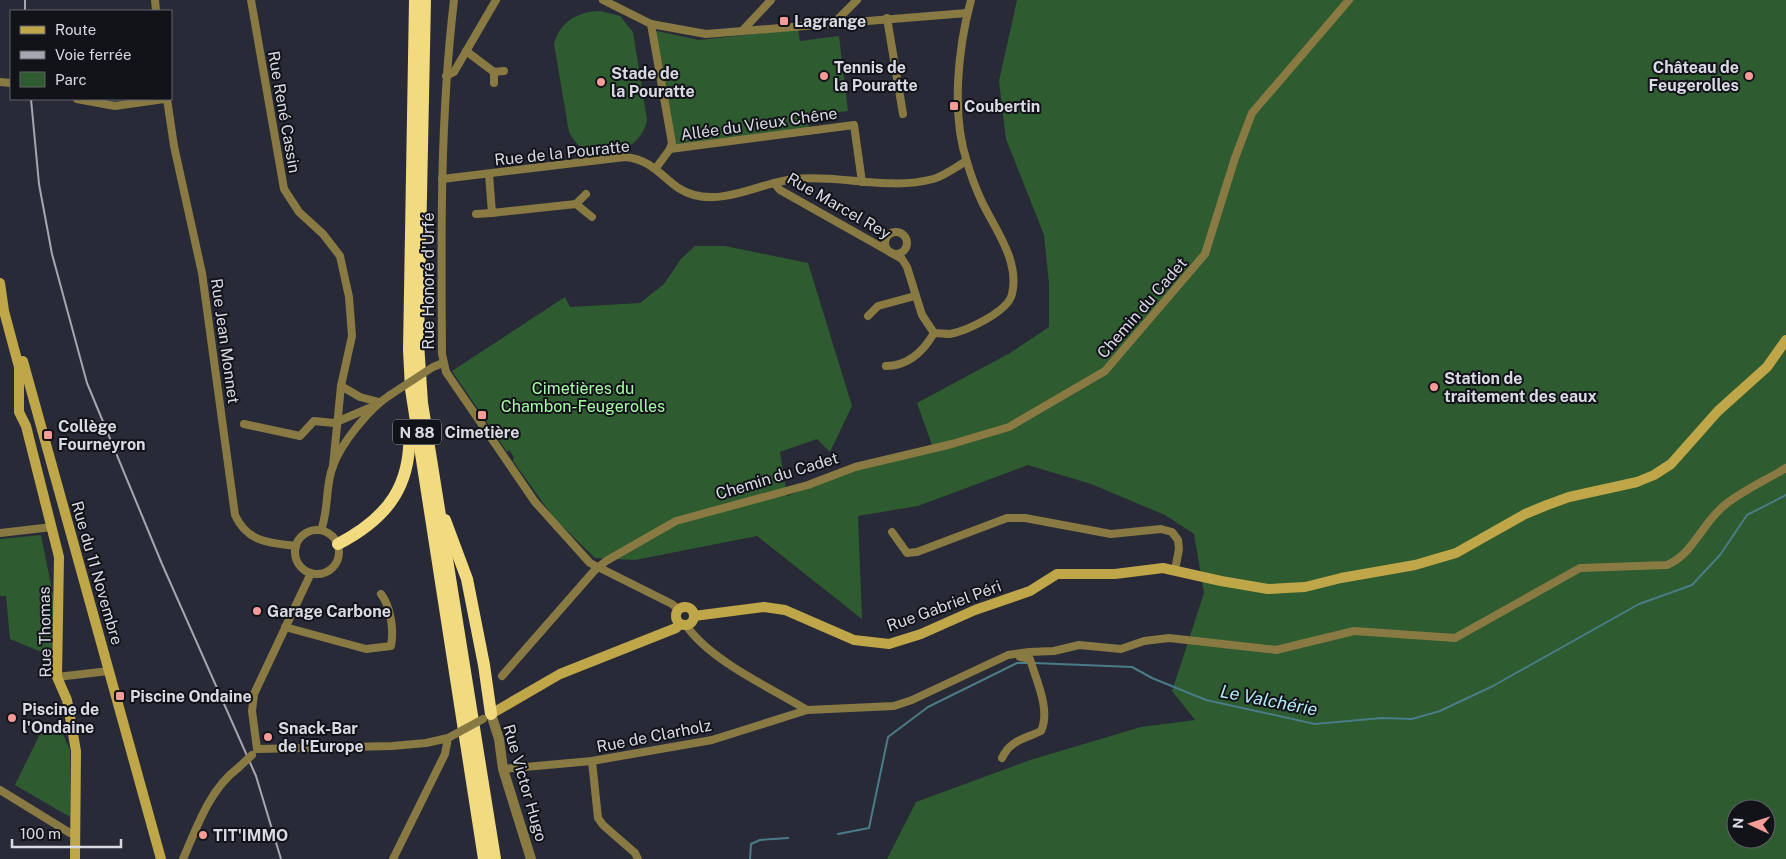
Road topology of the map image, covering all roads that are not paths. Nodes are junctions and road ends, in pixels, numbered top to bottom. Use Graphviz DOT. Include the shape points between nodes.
graph roads {
  1 [pos="251,0"];
  2 [pos="416,0"];
  3 [pos="425,0"];
  4 [pos="454,0"];
  5 [pos="496,0"];
  6 [pos="603,0"];
  7 [pos="771,0"];
  8 [pos="856,0"];
  9 [pos="970,0"];
  10 [pos="1349,0"];
  11 [pos="967,13"];
  12 [pos="887,18"];
  13 [pos="834,23"];
  14 [pos="651,24"];
  15 [pos="744,30"];
  16 [pos="466,51"];
  17 [pos="504,71"];
  18 [pos="494,72"];
  19 [pos="446,76"];
  20 [pos="494,83"];
  21 [pos="82,100"];
  22 [pos="159,100"];
  23 [pos="166,100"];
  24 [pos="903,114"];
  25 [pos="670,149"];
  26 [pos="966,161"];
  27 [pos="656,168"];
  28 [pos="489,174"];
  29 [pos="442,179"];
  30 [pos="862,182"];
  31 [pos="774,183"];
  32 [pos="586,194"];
  33 [pos="576,204"];
  34 [pos="492,213"];
  35 [pos="476,214"];
  36 [pos="592,217"];
  37 [pos="0,283"];
  38 [pos="2,295"];
  39 [pos="915,296"];
  40 [pos="410,304"];
  41 [pos="868,316"];
  42 [pos="934,333"];
  43 [pos="1786,340"];
  44 [pos="443,363"];
  45 [pos="886,366"];
  46 [pos="341,386"];
  47 [pos="377,404"];
  48 [pos="36,406"];
  49 [pos="19,408"];
  50 [pos="338,422"];
  51 [pos="244,424"];
  52 [pos="333,466"];
  53 [pos="1786,468"];
  54 [pos="436,495"];
  55 [pos="52,527"];
  56 [pos="321,530"];
  57 [pos="892,532"];
  58 [pos="0,533"];
  59 [pos="338,544"];
  60 [pos="296,546"];
  61 [pos="599,568"];
  62 [pos="1175,570"];
  63 [pos="311,573"];
  64 [pos="381,594"];
  65 [pos="679,610"];
  66 [pos="694,616"];
  67 [pos="683,625"];
  68 [pos="285,626"];
  69 [pos="984,667"];
  70 [pos="109,671"];
  71 [pos="502,676"];
  72 [pos="57,677"];
  73 [pos="807,710"];
  74 [pos="487,716"];
  75 [pos="448,738"];
  76 [pos="257,749"];
  77 [pos="1002,758"];
  78 [pos="592,761"];
  79 [pos="503,769"];
  80 [pos="0,790"];
  81 [pos="75,834"];
  82 [pos="75,859"];
  83 [pos="161,859"];
  84 [pos="183,859"];
  85 [pos="393,859"];
  86 [pos="484,859"];
  87 [pos="494,859"];
  88 [pos="532,859"];
  89 [pos="638,859"];
  1 -- 46 [label="street, Rue René Cassin" via="284,189 299,212 323,234 340,256 352,320 352,336"];
  2 -- 40 [label="highway, N 88"];
  3 -- 54 [label="highway, N 88" via="418,343 422,403"];
  4 -- 19 [label="street, Rue Honoré d'Urfé"];
  5 -- 16 [label="street"];
  6 -- 14 [label="street"];
  7 -- 15 [label="street"];
  8 -- 13 [label="street"];
  9 -- 11 [label="street"];
  10 -- 61 [label="street, Chemin du Cadet" via="1252,113 1206,254 1105,371 1009,427 856,467 808,485 676,521"];
  11 -- 12 [label="street"];
  11 -- 26 [label="street" via="958,90"];
  12 -- 13 [label="street"];
  12 -- 24 [label="street"];
  13 -- 15 [label="street"];
  14 -- 15 [label="street" via="698,34"];
  14 -- 25 [label="street" via="672,143"];
  16 -- 18 [label="street"];
  16 -- 19 [label="street" via="454,72"];
  17 -- 18 [label="street"];
  18 -- 20 [label="street"];
  19 -- 29 [label="street, Rue Honoré d'Urfé"];
  21 -- 22 [label="street" via="115,106"];
  23 -- 60 [label="street, Rue Jean Monnet" via="202,273 235,515 244,531 252,537"];
  25 -- 27 [label="street"];
  25 -- 30 [label="street, Allée du Vieux Chêne" via="854,125"];
  26 -- 30 [label="street, Rue de la Pouratte" via="933,179"];
  26 -- 42 [label="street" via="1009,257 1012,295 1002,309 976,324 950,334"];
  27 -- 28 [label="street, Rue de la Pouratte" via="642,160 624,158"];
  27 -- 31 [label="street, Rue de la Pouratte" via="693,195 726,195"];
  28 -- 29 [label="street, Rue de la Pouratte"];
  28 -- 34 [label="street"];
  29 -- 44 [label="street, Rue Honoré d'Urfé"];
  30 -- 31 [label="street, Rue de la Pouratte" via="813,178"];
  31 -- 39 [label="street, Rue Marcel Rey" via="780,190 902,259"];
  32 -- 33 [label="street"];
  33 -- 34 [label="street"];
  33 -- 36 [label="street"];
  34 -- 35 [label="street"];
  37 -- 38 [label="main road"];
  38 -- 48 [label="main road, Rue du 11 Novembre"];
  38 -- 49 [label="main road, Rue Thomas" via="18,367"];
  39 -- 41 [label="street" via="878,306"];
  39 -- 42 [label="street, Rue Marcel Rey"];
  40 -- 59 [label="highway, N 88" via="404,366 410,434 406,472 392,502 382,514"];
  40 -- 86 [label="highway, N 88" via="409,350 415,425"];
  42 -- 45 [label="street" via="921,352 909,361 898,366"];
  43 -- 62 [label="main road, Rue Gabriel Péri" via="1766,367 1718,411 1670,464 1654,475 1547,505 1456,553 1415,565 1305,587 1268,589"];
  44 -- 47 [label="street, bridge" via="433,366"];
  44 -- 61 [label="street, Rue Honoré d'Urfé" via="453,384 535,502 590,563"];
  46 -- 47 [label="street"];
  46 -- 50 [label="street, Rue René Cassin"];
  47 -- 50 [label="street"];
  47 -- 52 [label="street"];
  48 -- 49 [label="main road" via="29,403"];
  48 -- 70 [label="main road, Rue du 11 Novembre"];
  49 -- 55 [label="main road, Rue Thomas"];
  50 -- 51 [label="street" via="314,421 300,436"];
  50 -- 52 [label="street, Rue René Cassin"];
  52 -- 56 [label="street, Rue René Cassin"];
  53 -- 69 [label="street" via="1726,504 1709,520 1679,560 1667,565 1580,568 1455,638 1354,630 1276,650 1169,638 1144,640 1121,649 1079,645 1015,654"];
  54 -- 74 [label="highway" via="467,579 484,665"];
  54 -- 87 [label="highway, N 88"];
  55 -- 58 [label="street"];
  55 -- 72 [label="main road, Rue Thomas" via="58,557"];
  56 -- 59 [label="street" via="334,537"];
  56 -- 60 [label="street" via="303,535"];
  57 -- 62 [label="street" via="907,553 1007,518 1025,518 1111,534 1161,529 1172,532 1178,540"];
  59 -- 63 [label="street" via="335,564 324,572"];
  60 -- 63 [label="street" via="298,562"];
  61 -- 65 [label="street, Rue Honoré d'Urfé"];
  61 -- 71 [label="street, Chemin du Cadet"];
  62 -- 66 [label="main road, Rue Gabriel Péri" via="1057,574 1030,591 889,644 854,640 785,610 764,607"];
  63 -- 68 [label="street"];
  64 -- 68 [label="street" via="387,602 393,636 391,646 366,649"];
  65 -- 66 [label="main road" via="689,608"];
  65 -- 67 [label="main road" via="676,617"];
  66 -- 67 [label="main road" via="693,621"];
  67 -- 73 [label="street" via="724,660"];
  67 -- 74 [label="main road" via="560,674"];
  68 -- 76 [label="street" via="254,694 252,711"];
  69 -- 73 [label="street, Rue de Clarholz" via="894,706"];
  69 -- 77 [label="street" via="1019,658 1031,663 1044,712 1045,724 1041,732 1017,740"];
  70 -- 72 [label="street"];
  70 -- 83 [label="main road, Rue du 11 Novembre"];
  72 -- 81 [label="main road, Rue Thomas" via="67,700 76,751"];
  73 -- 78 [label="street, Rue de Clarholz" via="712,740"];
  74 -- 75 [label="street, bridge"];
  74 -- 79 [label="street, Rue Victor Hugo" via="499,739"];
  75 -- 76 [label="street" via="392,746"];
  75 -- 85 [label="street" via="445,754"];
  76 -- 84 [label="street, bridge" via="219,788"];
  78 -- 79 [label="street, Rue de Clarholz"];
  78 -- 89 [label="street" via="598,818 636,853"];
  79 -- 88 [label="street, Rue Victor Hugo"];
  80 -- 81 [label="street"];
  81 -- 82 [label="main road, Rue Thomas"];
}
